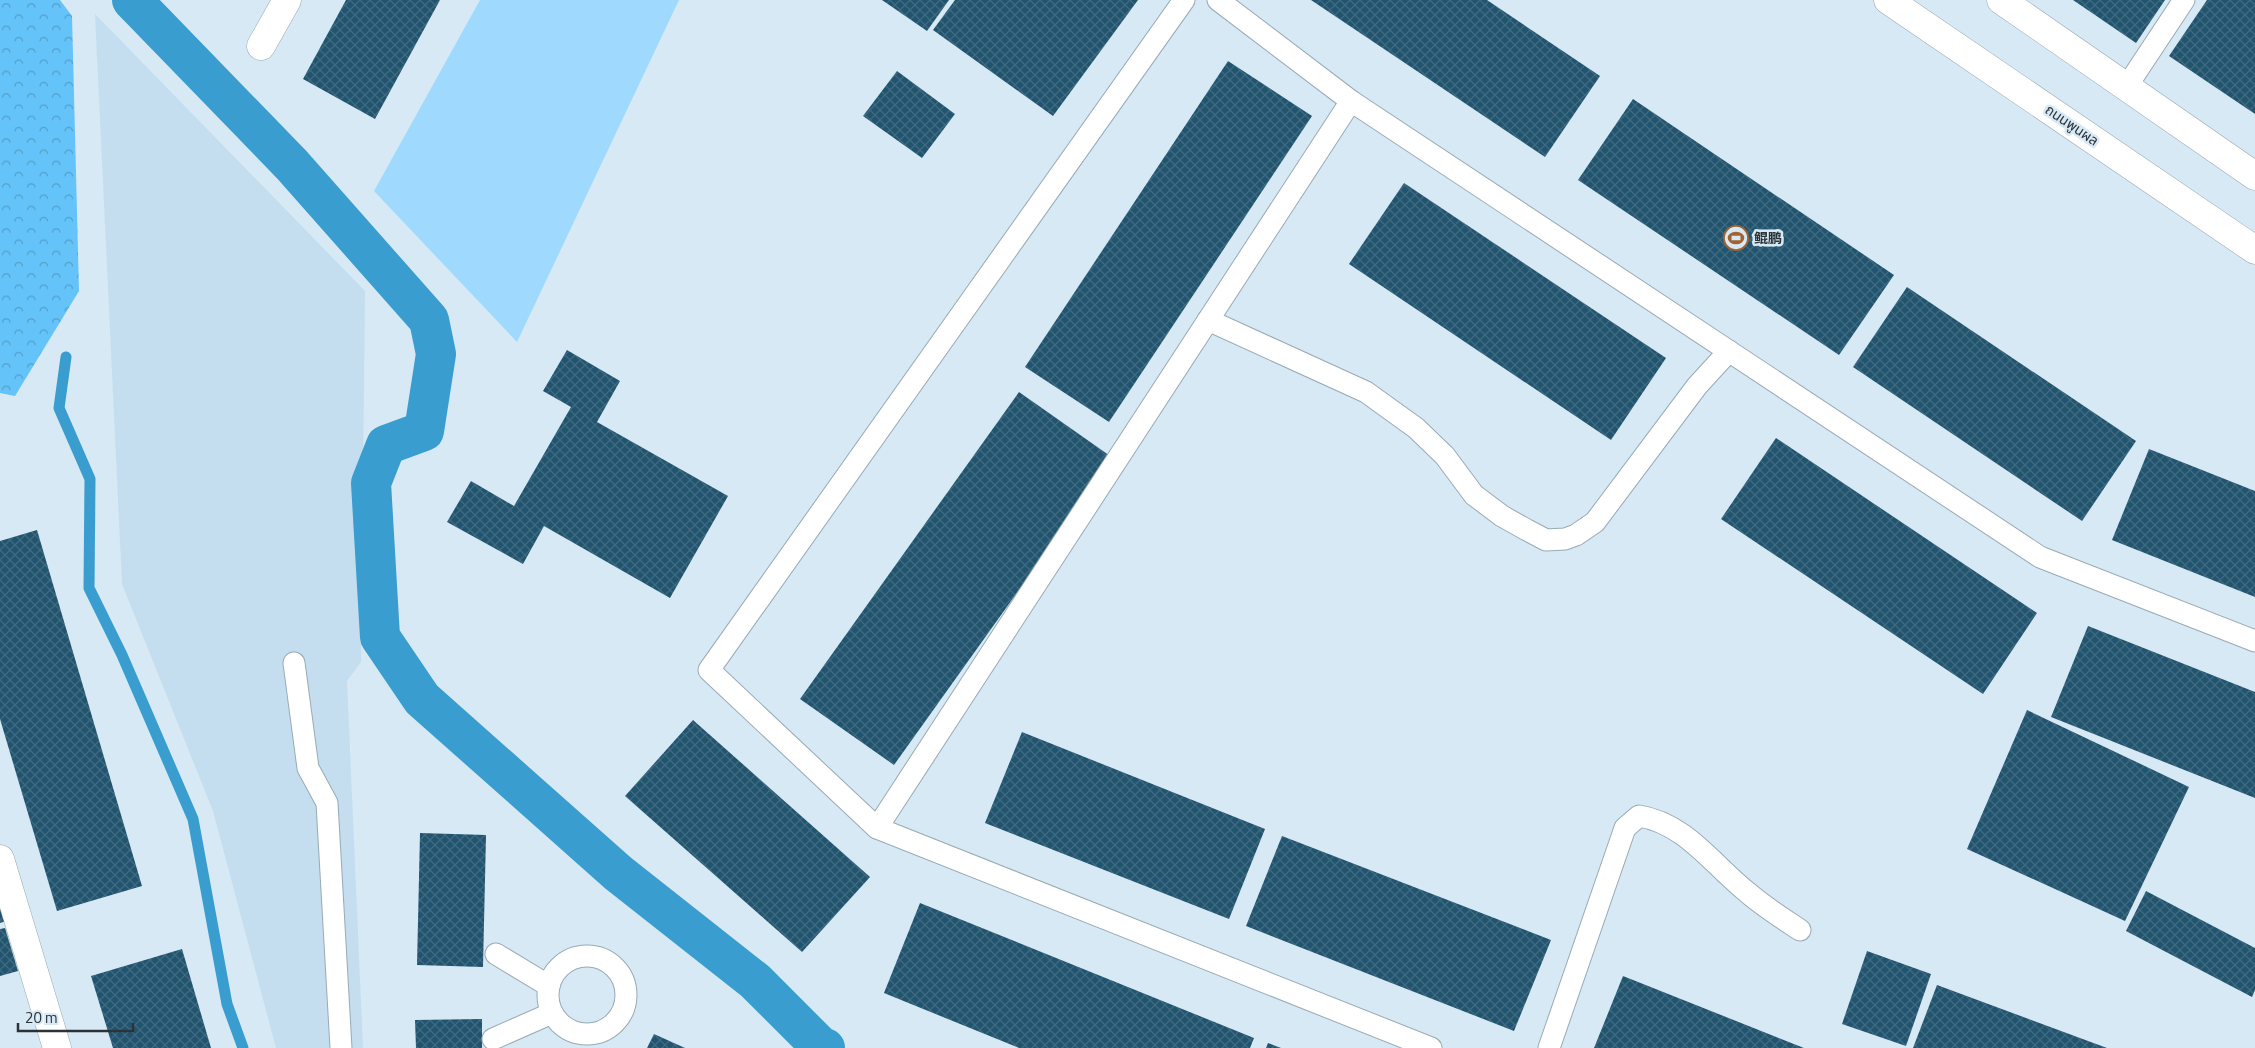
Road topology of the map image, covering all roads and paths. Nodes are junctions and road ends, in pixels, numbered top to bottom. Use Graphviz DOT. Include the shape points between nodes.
graph roads {
  1 [pos="287,0"];
  2 [pos="1184,0"];
  3 [pos="1218,0"];
  4 [pos="1888,0"];
  5 [pos="2001,0"];
  6 [pos="2184,0"];
  7 [pos="261,46"];
  8 [pos="2127,86"];
  9 [pos="1351,101"];
  10 [pos="2255,176"];
  11 [pos="2255,250"];
  12 [pos="1208,320"];
  13 [pos="1729,351"];
  14 [pos="2255,641"];
  15 [pos="294,663"];
  16 [pos="877,828"];
  17 [pos="0,859"];
  18 [pos="1800,930"];
  19 [pos="496,954"];
  20 [pos="549,986"];
  21 [pos="552,1012"];
  22 [pos="493,1039"];
  23 [pos="571,1039"];
  24 [pos="595,1041"];
  25 [pos="57,1048"];
  26 [pos="341,1048"];
  27 [pos="1430,1048"];
  28 [pos="1549,1048"];
  1 -- 7 [label="main road"];
  2 -- 16 [label="lane" via="709,670"];
  3 -- 9 [label="lane"];
  4 -- 11 [label="main road, ถนนพูนผล"];
  5 -- 8 [label="main road"];
  6 -- 8 [label="lane"];
  8 -- 10 [label="main road"];
  9 -- 12 [label="lane"];
  9 -- 13 [label="lane"];
  12 -- 13 [label="lane" via="1366,392 1416,428 1445,456 1474,495 1502,516 1546,540 1576,535 1595,522 1697,386"];
  12 -- 16 [label="lane"];
  13 -- 14 [label="lane" via="2040,557"];
  15 -- 26 [label="lane" via="308,768 327,803"];
  16 -- 27 [label="lane"];
  17 -- 25 [label="main road"];
  18 -- 28 [label="lane" via="1746,892 1683,834 1639,816 1625,828"];
  19 -- 20 [label="lane"];
  20 -- 21 [label="lane"];
  20 -- 24 [label="lane" via="554,974 564,964 580,957 595,957 617,970 626,992 625,1006 618,1019"];
  21 -- 22 [label="lane"];
  21 -- 23 [label="lane"];
  23 -- 24 [label="lane" via="583,1034"];
}
